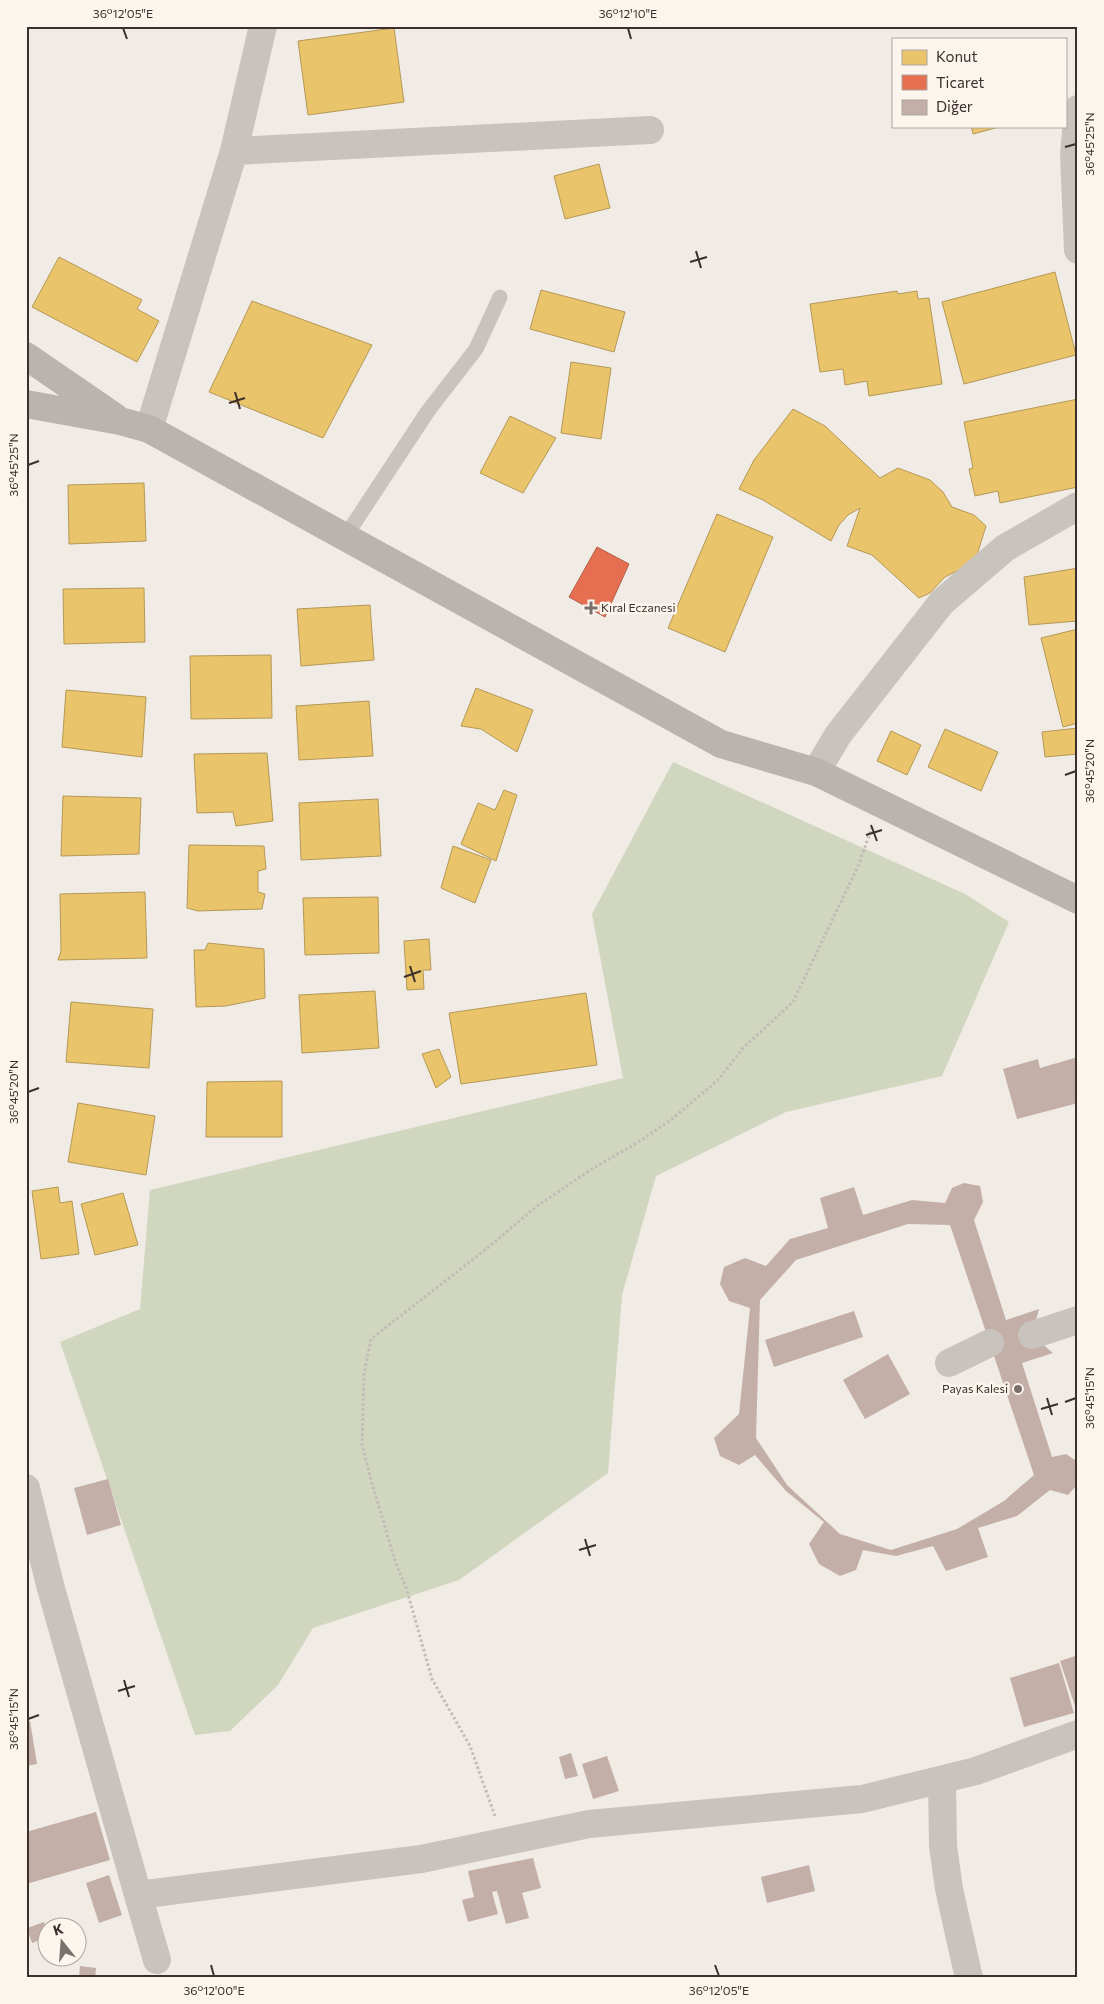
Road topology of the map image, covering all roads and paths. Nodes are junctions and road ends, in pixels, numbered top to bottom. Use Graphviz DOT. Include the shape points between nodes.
graph roads {
  1 [pos="263,26"];
  2 [pos="1078,109"];
  3 [pos="650,130"];
  4 [pos="234,151"];
  5 [pos="1076,154"];
  6 [pos="1078,250"];
  7 [pos="500,297"];
  8 [pos="26,356"];
  9 [pos="26,404"];
  10 [pos="120,420"];
  11 [pos="149,429"];
  12 [pos="1078,506"];
  13 [pos="346,537"];
  14 [pos="816,772"];
  15 [pos="880,803"];
  16 [pos="1078,900"];
  17 [pos="1078,1320"];
  18 [pos="1032,1335"];
  19 [pos="990,1343"];
  20 [pos="949,1362"];
  21 [pos="26,1488"];
  22 [pos="1076,1741"];
  23 [pos="942,1780"];
  24 [pos="504,1842"];
  25 [pos="138,1894"];
  26 [pos="157,1960"];
  27 [pos="969,1978"];
  1 -- 4 [label="street"];
  2 -- 5 [label="street"];
  3 -- 4 [label="street"];
  4 -- 11 [label="street"];
  5 -- 6 [label="street"];
  7 -- 13 [label="lane" via="476,350 428,411"];
  8 -- 10 [label="street"];
  9 -- 10 [label="street"];
  10 -- 11 [label="street"];
  11 -- 13 [label="street"];
  12 -- 14 [label="street" via="1005,548 942,602 838,735"];
  13 -- 14 [label="street" via="721,744"];
  14 -- 15 [label="street"];
  15 -- 16 [label="street"];
  15 -- 24 [label="path" via="859,864 793,1002 743,1048 719,1079 672,1119 537,1206 372,1339 364,1374 362,1444 370,1480 406,1587 432,1679 470,1746"];
  17 -- 18 [label="street"];
  19 -- 20 [label="street"];
  21 -- 25 [label="street" via="50,1585"];
  22 -- 23 [label="street"];
  23 -- 24 [label="street" via="862,1799 589,1824"];
  23 -- 27 [label="street" via="943,1846"];
  24 -- 25 [label="street" via="420,1860"];
  25 -- 26 [label="street"];
}
